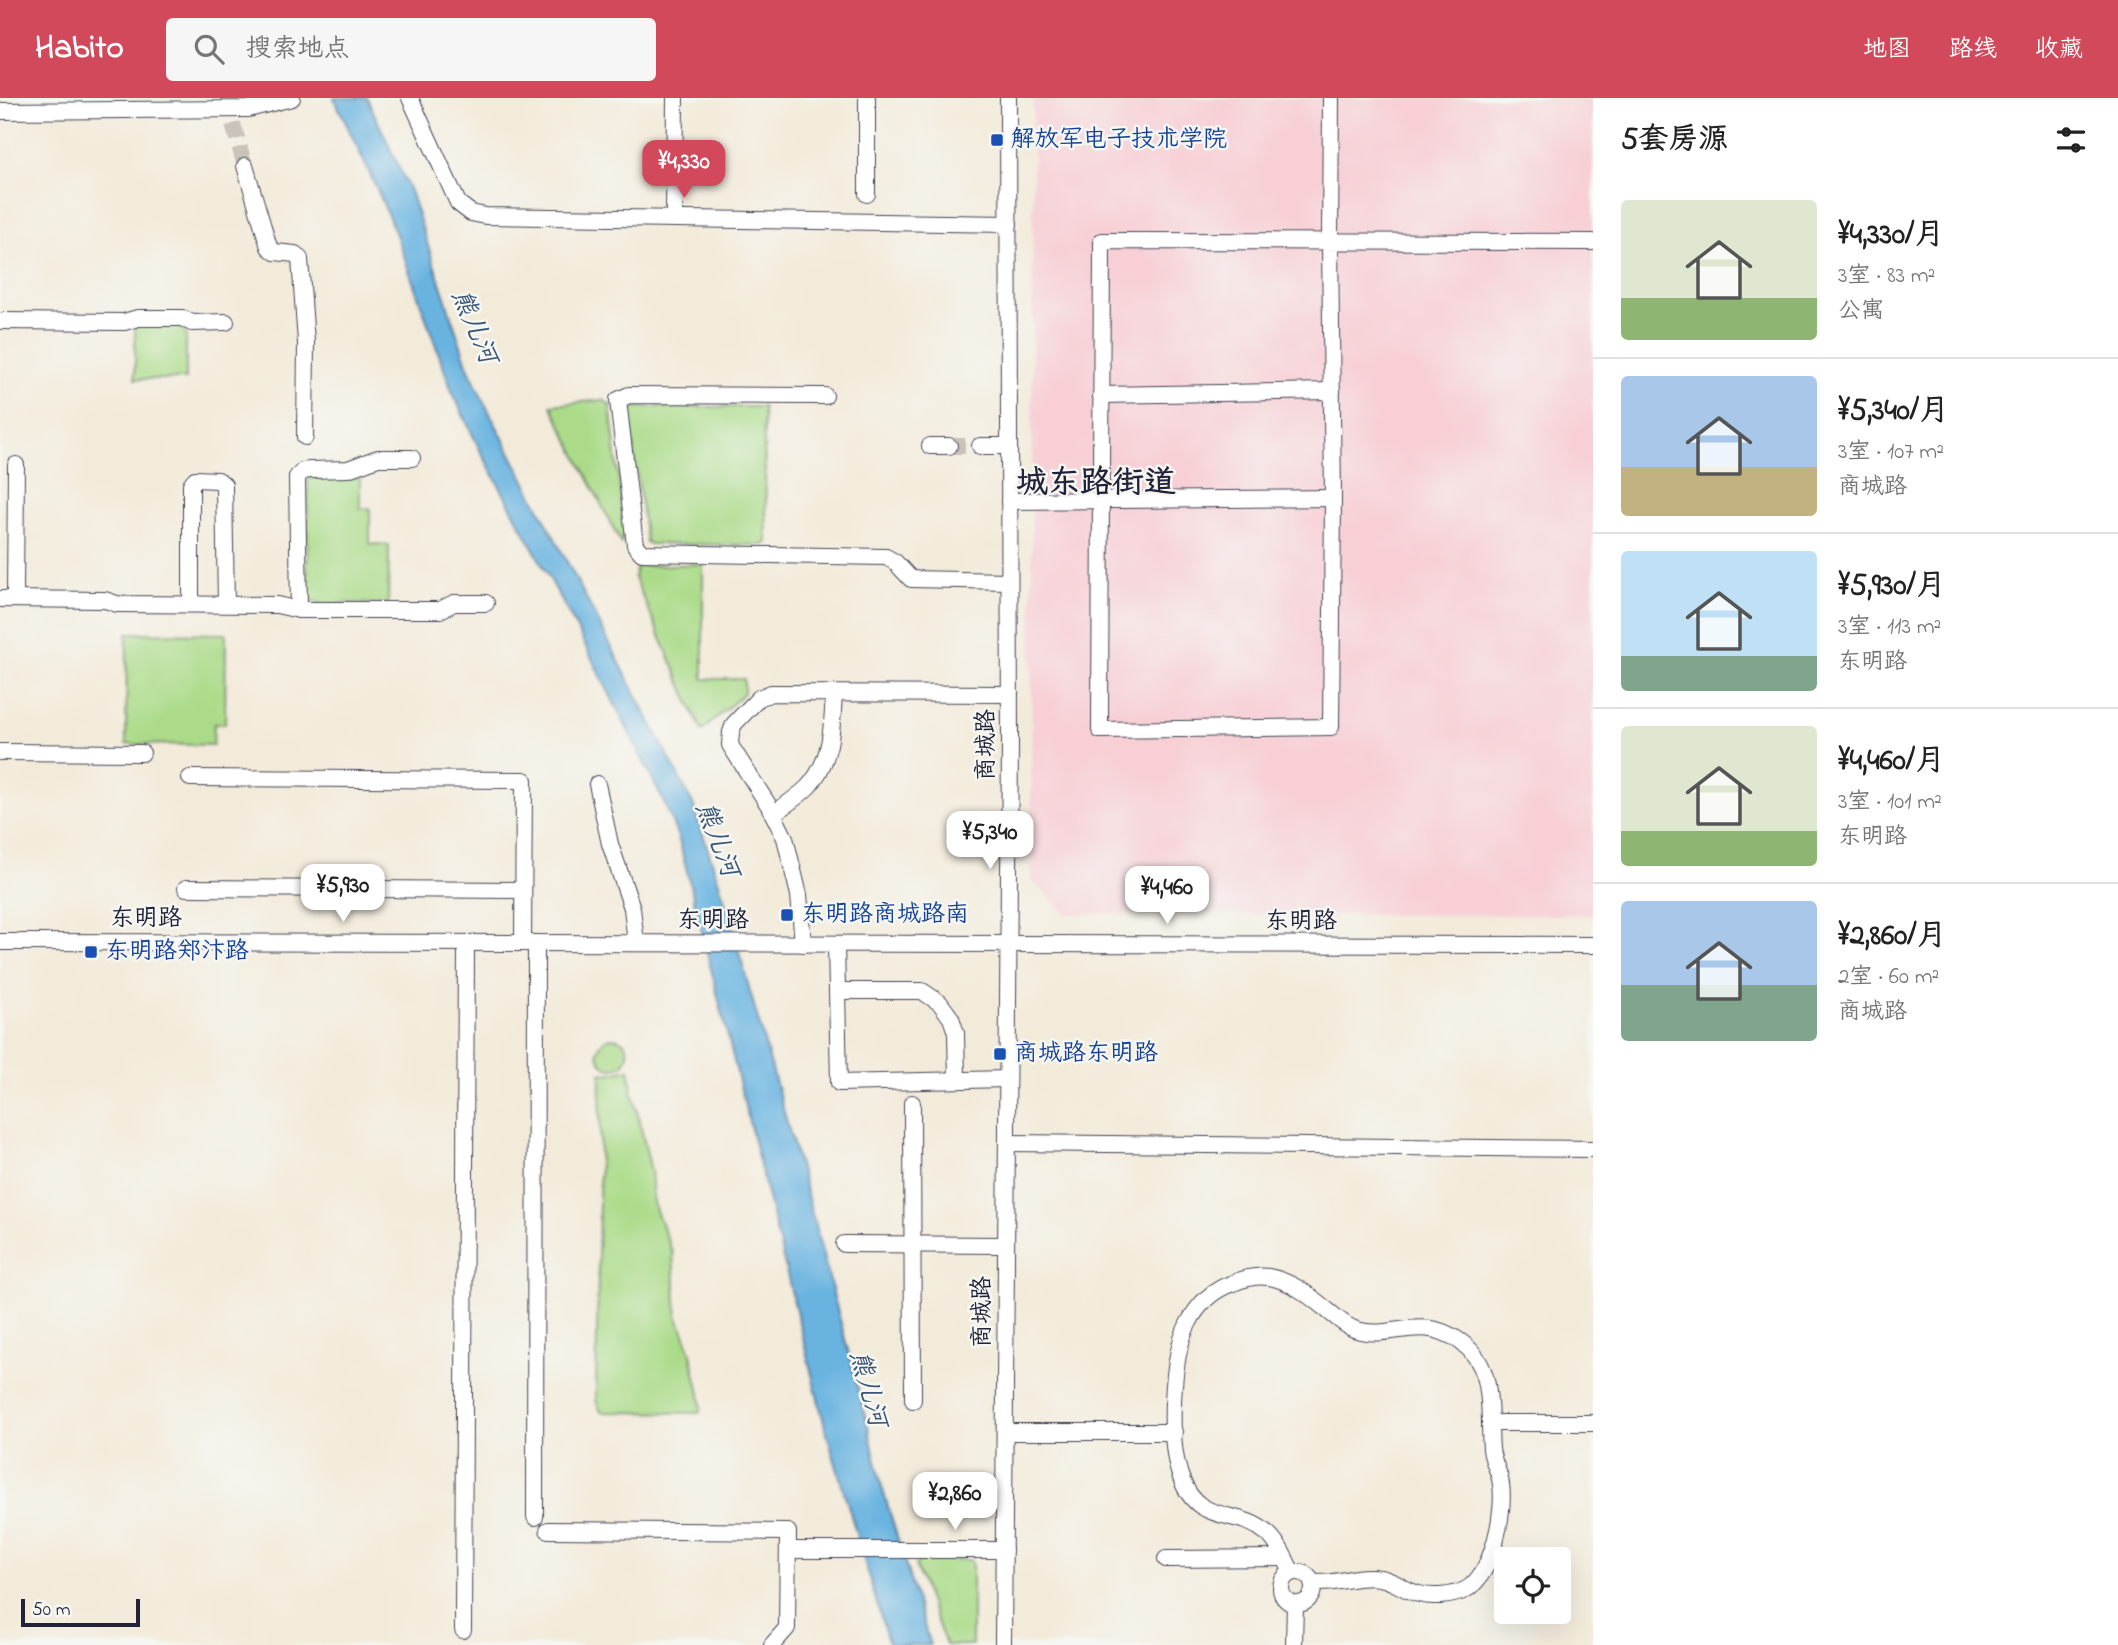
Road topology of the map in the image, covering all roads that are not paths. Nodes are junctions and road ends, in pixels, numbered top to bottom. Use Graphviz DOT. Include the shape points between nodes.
graph roads {
  1 [pos="292,98"];
  2 [pos="410,98"];
  3 [pos="675,98"];
  4 [pos="867,98"];
  5 [pos="1008,98"];
  6 [pos="1331,98"];
  7 [pos="0,111"];
  8 [pos="245,166"];
  9 [pos="867,194"];
  10 [pos="674,219"];
  11 [pos="1009,223"];
  12 [pos="1330,241"];
  13 [pos="1593,242"];
  14 [pos="0,321"];
  15 [pos="226,322"];
  16 [pos="1332,391"];
  17 [pos="1101,395"];
  18 [pos="825,396"];
  19 [pos="305,437"];
  20 [pos="930,446"];
  21 [pos="950,446"];
  22 [pos="980,446"];
  23 [pos="1009,446"];
  24 [pos="412,458"];
  25 [pos="16,465"];
  26 [pos="1333,498"];
  27 [pos="1009,501"];
  28 [pos="1101,501"];
  29 [pos="1009,581"];
  30 [pos="8,599"];
  31 [pos="486,603"];
  32 [pos="191,604"];
  33 [pos="226,604"];
  34 [pos="299,610"];
  35 [pos="834,694"];
  36 [pos="1010,694"];
  37 [pos="0,752"];
  38 [pos="142,753"];
  39 [pos="190,778"];
  40 [pos="597,784"];
  41 [pos="773,814"];
  42 [pos="186,888"];
  43 [pos="523,890"];
  44 [pos="0,942"];
  45 [pos="466,943"];
  46 [pos="529,943"];
  47 [pos="636,943"];
  48 [pos="803,944"];
  49 [pos="836,944"];
  50 [pos="1008,944"];
  51 [pos="1593,945"];
  52 [pos="837,991"];
  53 [pos="1007,1079"];
  54 [pos="957,1080"];
  55 [pos="912,1103"];
  56 [pos="1007,1143"];
  57 [pos="1593,1149"];
  58 [pos="844,1244"];
  59 [pos="913,1244"];
  60 [pos="1006,1245"];
  61 [pos="913,1400"];
  62 [pos="1490,1423"];
  63 [pos="1593,1423"];
  64 [pos="1005,1432"];
  65 [pos="1174,1432"];
  66 [pos="535,1517"];
  67 [pos="548,1530"];
  68 [pos="788,1550"];
  69 [pos="1004,1550"];
  70 [pos="1284,1558"];
  71 [pos="1166,1559"];
  72 [pos="1292,1573"];
  73 [pos="1312,1583"];
  74 [pos="1295,1604"];
  75 [pos="463,1630"];
  76 [pos="772,1645"];
  77 [pos="1003,1645"];
  78 [pos="1294,1645"];
  1 -- 7 [label="street" via="231,117"];
  2 -- 10 [label="street" via="458,203 471,213"];
  3 -- 10 [label="street"];
  4 -- 9 [label="street"];
  5 -- 11 [label="street, 商城路"];
  6 -- 12 [label="street"];
  8 -- 19 [label="street" via="269,247 300,259 306,342"];
  10 -- 11 [label="street"];
  11 -- 23 [label="street, 商城路"];
  12 -- 13 [label="street"];
  12 -- 16 [label="street"];
  12 -- 17 [label="street" via="1101,241"];
  14 -- 15 [label="street" via="124,323 138,318 182,318 192,323"];
  16 -- 17 [label="street"];
  16 -- 26 [label="street"];
  17 -- 28 [label="street"];
  18 -- 29 [label="street" via="629,395 618,400 635,545 642,553 886,557 911,579"];
  20 -- 21 [label="street"];
  22 -- 23 [label="street"];
  23 -- 27 [label="street, 商城路"];
  24 -- 34 [label="street" via="378,458 348,469 303,471 297,477"];
  25 -- 30 [label="street"];
  26 -- 28 [label="street"];
  26 -- 28 [label="street" via="1331,727 1100,730"];
  27 -- 28 [label="street"];
  27 -- 29 [label="street, 商城路"];
  29 -- 36 [label="street, 商城路"];
  30 -- 32 [label="street"];
  31 -- 34 [label="street" via="454,603 440,610"];
  32 -- 33 [label="street"];
  32 -- 33 [label="street" via="191,484 195,479 218,480 224,485"];
  33 -- 34 [label="street"];
  35 -- 36 [label="street"];
  35 -- 41 [label="street" via="830,743 822,768 807,788"];
  35 -- 41 [label="street" via="771,693 734,724 730,745"];
  36 -- 50 [label="street, 商城路"];
  37 -- 38 [label="street"];
  39 -- 43 [label="street" via="524,780"];
  40 -- 47 [label="street" via="610,845 632,908"];
  41 -- 48 [label="street" via="785,838 799,895"];
  42 -- 43 [label="street"];
  43 -- 46 [label="street"];
  44 -- 45 [label="street, 东明路"];
  45 -- 46 [label="street, 东明路"];
  45 -- 75 [label="street"];
  46 -- 47 [label="street, 东明路"];
  46 -- 66 [label="street"];
  47 -- 48 [label="street, 东明路"];
  48 -- 49 [label="street, 东明路"];
  49 -- 50 [label="street, 东明路"];
  49 -- 52 [label="street"];
  50 -- 51 [label="street, 东明路"];
  50 -- 53 [label="street, 商城路"];
  52 -- 54 [label="street" via="922,991 940,1003 956,1033"];
  52 -- 54 [label="street" via="839,1083"];
  53 -- 54 [label="street"];
  53 -- 56 [label="street, 商城路"];
  55 -- 59 [label="street"];
  56 -- 57 [label="street"];
  56 -- 60 [label="street, 商城路"];
  58 -- 59 [label="street"];
  59 -- 60 [label="street"];
  59 -- 61 [label="street"];
  60 -- 64 [label="street, 商城路"];
  62 -- 63 [label="street"];
  62 -- 65 [label="street" via="1485,1371 1461,1342 1432,1328 1353,1329 1299,1287 1265,1276 1245,1278 1216,1291 1187,1325 1177,1369"];
  62 -- 73 [label="street" via="1491,1452 1500,1478 1501,1517 1482,1574 1467,1589 1432,1596 1382,1578"];
  64 -- 65 [label="street"];
  64 -- 69 [label="street, 商城路"];
  65 -- 70 [label="street" via="1180,1476 1191,1497 1213,1514 1249,1522 1266,1532"];
  67 -- 68 [label="street" via="788,1532"];
  68 -- 69 [label="street"];
  68 -- 76 [label="street" via="788,1628"];
  69 -- 77 [label="street, 商城路"];
  70 -- 71 [label="street"];
  70 -- 72 [label="street"];
  72 -- 73 [label="street" via="1302,1573"];
  72 -- 74 [label="street" via="1284,1578 1281,1590 1287,1601"];
  73 -- 74 [label="street" via="1309,1600"];
  74 -- 78 [label="street"];
}
